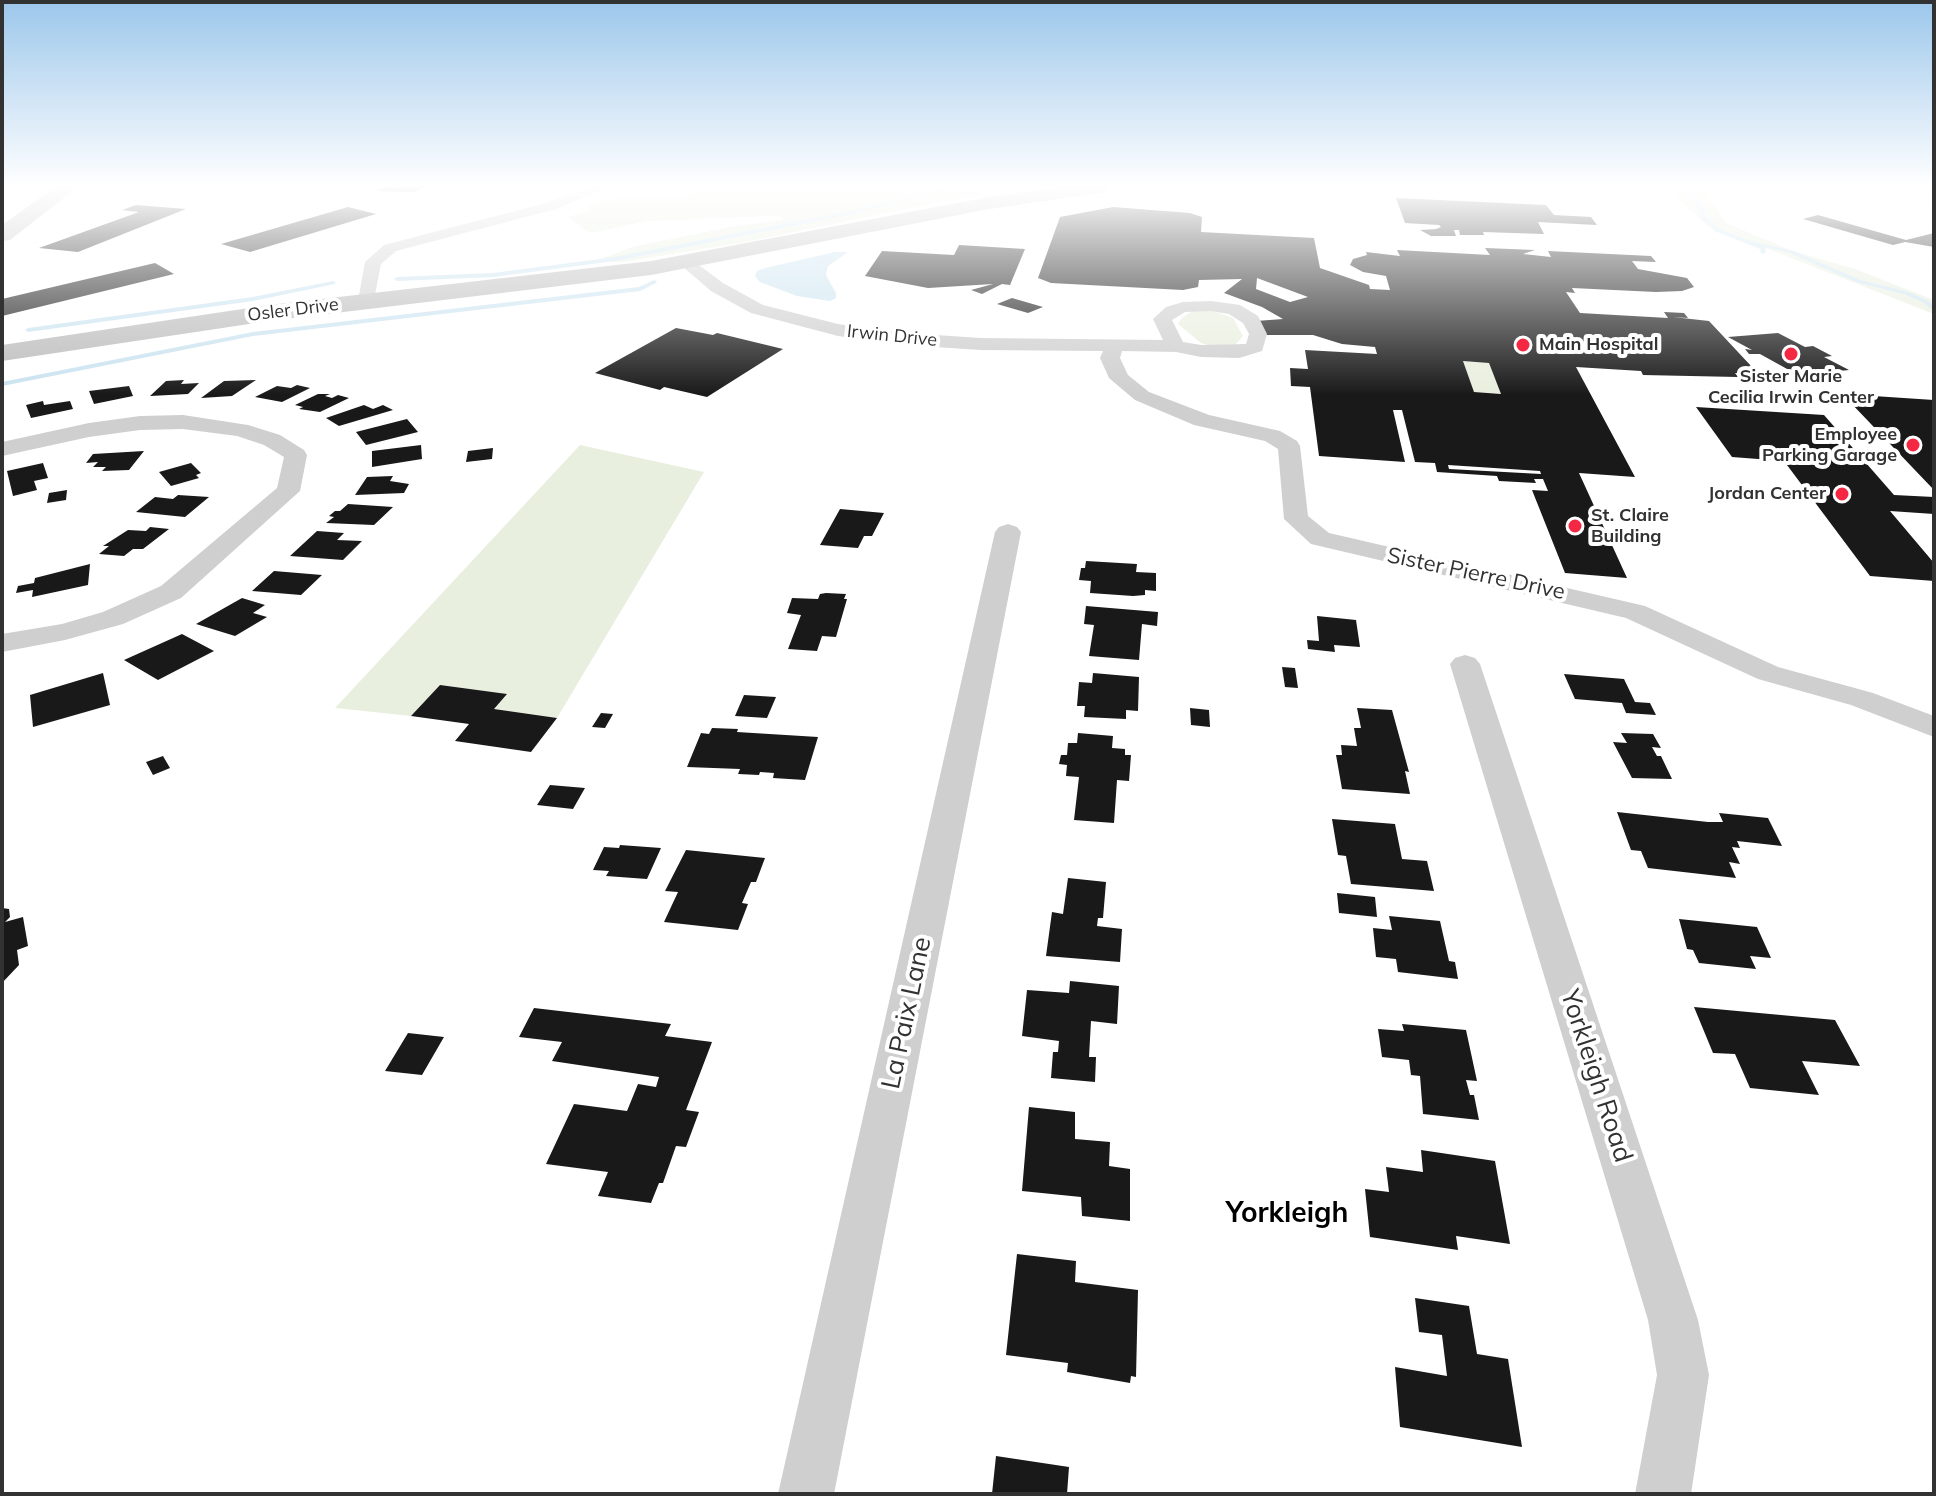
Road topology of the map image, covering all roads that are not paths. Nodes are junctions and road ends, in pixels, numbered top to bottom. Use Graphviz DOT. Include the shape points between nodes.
graph roads {
  1 [pos="381,256"];
  2 [pos="720,256"];
  3 [pos="688,262"];
  4 [pos="367,301"];
  5 [pos="1114,346"];
  6 [pos="1176,346"];
  7 [pos="2,353"];
  8 [pos="2,449"];
  9 [pos="1008,532"];
  10 [pos="2,643"];
  11 [pos="1465,664"];
  12 [pos="1934,727"];
  13 [pos="806,1494"];
  14 [pos="1663,1494"];
  1 -- 4 [label="street" via="373,262"];
  2 -- 3 [label="street, Osler Drive"];
  3 -- 4 [label="street, Osler Drive"];
  3 -- 5 [label="street, Irwin Drive" via="747,304 821,327 941,342"];
  4 -- 7 [label="street, Osler Drive"];
  5 -- 6 [label="street, Irwin Drive"];
  5 -- 12 [label="street, Sister Pierre Drive" via="1110,358 1119,378 1142,396 1289,446 1296,519 1320,539 1635,612 1768,673 1862,699"];
  6 -- 6 [label="street, Irwin Drive" via="1239,352 1255,347 1258,334 1251,320 1234,309 1183,307 1162,319"];
  8 -- 10 [label="street" via="89,430 183,422 240,430 296,455 288,491 171,592 113,618"];
  9 -- 13 [label="street, La Paix Lane"];
  11 -- 14 [label="street, Yorkleigh Road" via="1673,1320 1683,1375"];
}
